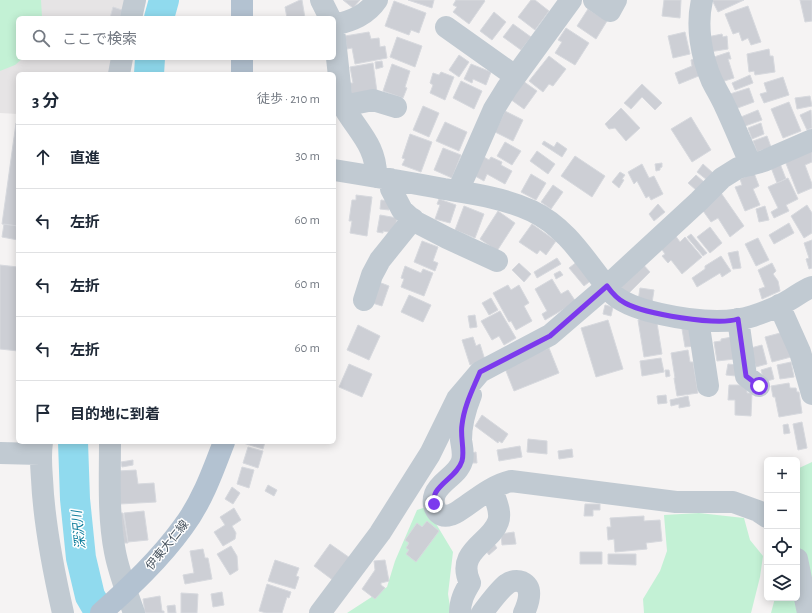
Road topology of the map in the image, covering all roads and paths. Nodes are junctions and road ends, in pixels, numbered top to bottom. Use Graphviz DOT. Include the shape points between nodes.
graph roads {
  1 [pos="135,0"];
  2 [pos="242,0"];
  3 [pos="321,0"];
  4 [pos="377,0"];
  5 [pos="594,0"];
  6 [pos="616,0"];
  7 [pos="702,0"];
  8 [pos="561,3"];
  9 [pos="131,16"];
  10 [pos="242,16"];
  11 [pos="329,16"];
  12 [pos="336,24"];
  13 [pos="446,27"];
  14 [pos="336,47"];
  15 [pos="122,60"];
  16 [pos="242,60"];
  17 [pos="119,72"];
  18 [pos="242,72"];
  19 [pos="515,76"];
  20 [pos="343,106"];
  21 [pos="396,106"];
  22 [pos="812,140"];
  23 [pos="751,164"];
  24 [pos="336,170"];
  25 [pos="383,178"];
  26 [pos="458,191"];
  27 [pos="413,219"];
  28 [pos="497,261"];
  29 [pos="607,286"];
  30 [pos="812,286"];
  31 [pos="364,300"];
  32 [pos="779,305"];
  33 [pos="738,319"];
  34 [pos="698,320"];
  35 [pos="480,372"];
  36 [pos="708,386"];
  37 [pos="759,386"];
  38 [pos="812,394"];
  39 [pos="110,444"];
  40 [pos="223,444"];
  41 [pos="41,448"];
  42 [pos="0,453"];
  43 [pos="492,489"];
  44 [pos="764,514"];
  45 [pos="798,565"];
  46 [pos="123,593"];
  47 [pos="63,613"];
  48 [pos="101,613"];
  49 [pos="134,613"];
  50 [pos="320,613"];
  51 [pos="460,613"];
  52 [pos="482,613"];
  53 [pos="524,613"];
  54 [pos="808,613"];
  1 -- 9 [label="street"];
  2 -- 10 [label="main road"];
  3 -- 11 [label="street"];
  4 -- 12 [label="street" via="358,18"];
  5 -- 6 [label="street" via="610,11"];
  7 -- 23 [label="street" via="699,30 705,62"];
  8 -- 19 [label="street"];
  13 -- 19 [label="street"];
  14 -- 20 [label="street"];
  15 -- 17 [label="street"];
  16 -- 18 [label="main road"];
  19 -- 26 [label="street" via="494,109"];
  20 -- 21 [label="street" via="373,100"];
  20 -- 25 [label="street" via="372,150 376,167"];
  22 -- 23 [label="street"];
  23 -- 29 [label="street" via="738,168 722,178"];
  24 -- 25 [label="street"];
  25 -- 26 [label="street"];
  25 -- 27 [label="street" via="402,210"];
  26 -- 29 [label="street" via="505,200 533,211 556,226 584,255"];
  27 -- 28 [label="street"];
  27 -- 31 [label="street" via="380,260"];
  29 -- 34 [label="street" via="612,294 624,303 648,311"];
  29 -- 35 [label="street" via="550,336"];
  30 -- 32 [label="street"];
  32 -- 33 [label="street" via="753,316"];
  32 -- 38 [label="street" via="800,352"];
  33 -- 34 [label="street"];
  33 -- 37 [label="street" via="746,376"];
  34 -- 36 [label="street"];
  35 -- 43 [label="street" via="465,409 461,441 462,462 436,493 436,512 449,516"];
  35 -- 50 [label="street" via="457,399 430,454 380,533"];
  39 -- 46 [label="street" via="110,506"];
  40 -- 46 [label="main road, 伊東大仁線" via="210,480 184,527"];
  41 -- 42 [label="street"];
  41 -- 47 [label="street" via="43,510"];
  43 -- 44 [label="street" via="500,483 511,481 676,502 733,502"];
  43 -- 51 [label="street" via="499,511 499,521 494,530 475,548 467,564 466,576 470,583 464,594"];
  45 -- 54 [label="street"];
  46 -- 48 [label="main road, 伊東大仁線"];
  46 -- 49 [label="street"];
  52 -- 53 [label="street" via="507,584 513,581 524,583 529,589 529,599"];
}
